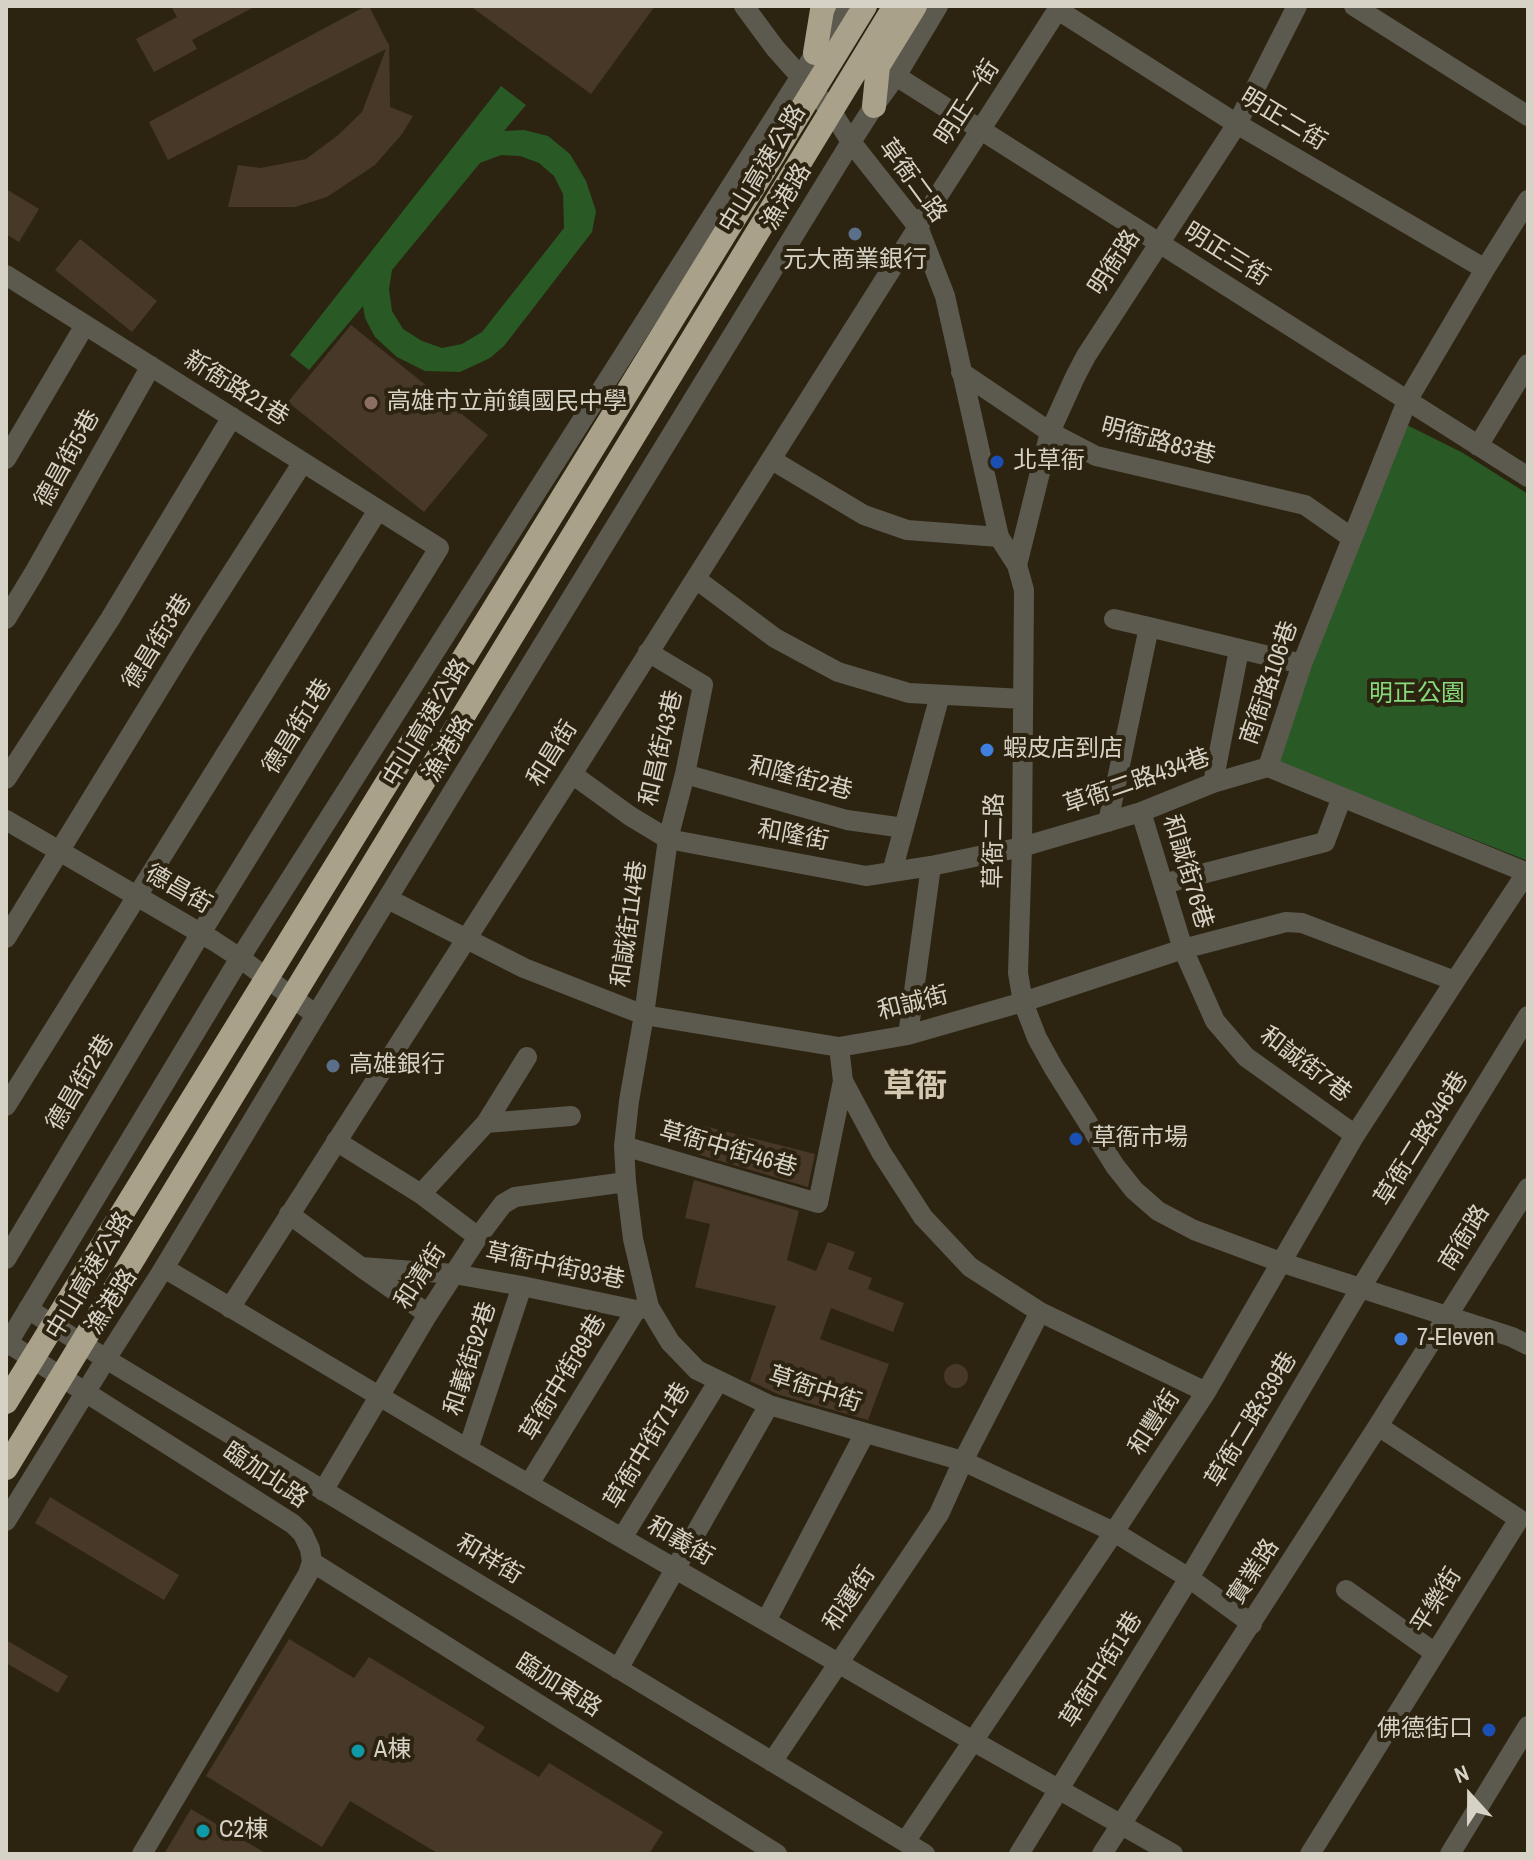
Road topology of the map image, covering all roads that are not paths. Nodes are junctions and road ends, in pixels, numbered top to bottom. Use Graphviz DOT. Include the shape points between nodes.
graph roads {
  1 [pos="744,6"];
  2 [pos="824,6"];
  3 [pos="844,6"];
  4 [pos="865,6"];
  5 [pos="895,6"];
  6 [pos="915,6"];
  7 [pos="938,6"];
  8 [pos="1297,6"];
  9 [pos="1354,6"];
  10 [pos="1059,8"];
  11 [pos="815,53"];
  12 [pos="896,76"];
  13 [pos="807,82"];
  14 [pos="874,106"];
  15 [pos="1528,116"];
  16 [pos="1237,124"];
  17 [pos="981,131"];
  18 [pos="851,142"];
  19 [pos="1528,200"];
  20 [pos="918,227"];
  21 [pos="1158,243"];
  22 [pos="1485,269"];
  23 [pos="8,281"];
  24 [pos="85,325"];
  25 [pos="1528,364"];
  26 [pos="151,366"];
  27 [pos="961,372"];
  28 [pos="1407,401"];
  29 [pos="232,417"];
  30 [pos="1050,432"];
  31 [pos="1478,446"];
  32 [pos="6,459"];
  33 [pos="772,460"];
  34 [pos="303,462"];
  35 [pos="1528,477"];
  36 [pos="378,510"];
  37 [pos="999,537"];
  38 [pos="1352,538"];
  39 [pos="439,548"];
  40 [pos="1017,565"];
  41 [pos="696,579"];
  42 [pos="6,619"];
  43 [pos="1114,619"];
  44 [pos="1149,627"];
  45 [pos="1239,650"];
  46 [pos="648,652"];
  47 [pos="1302,664"];
  48 [pos="940,695"];
  49 [pos="1023,699"];
  50 [pos="1268,767"];
  51 [pos="572,774"];
  52 [pos="685,774"];
  53 [pos="6,779"];
  54 [pos="1213,783"];
  55 [pos="1342,797"];
  56 [pos="1141,812"];
  57 [pos="6,820"];
  58 [pos="1108,822"];
  59 [pos="904,828"];
  60 [pos="668,839"];
  61 [pos="1022,847"];
  62 [pos="60,852"];
  63 [pos="931,866"];
  64 [pos="892,872"];
  65 [pos="1528,873"];
  66 [pos="1163,884"];
  67 [pos="137,896"];
  68 [pos="388,899"];
  69 [pos="201,933"];
  70 [pos="6,938"];
  71 [pos="466,938"];
  72 [pos="1183,949"];
  73 [pos="240,958"];
  74 [pos="1455,981"];
  75 [pos="1023,1002"];
  76 [pos="316,1015"];
  77 [pos="644,1015"];
  78 [pos="1528,1016"];
  79 [pos="908,1035"];
  80 [pos="839,1047"];
  81 [pos="527,1057"];
  82 [pos="843,1081"];
  83 [pos="6,1106"];
  84 [pos="571,1116"];
  85 [pos="486,1123"];
  86 [pos="1355,1135"];
  87 [pos="336,1141"];
  88 [pos="624,1146"];
  89 [pos="626,1182"];
  90 [pos="1528,1188"];
  91 [pos="421,1194"];
  92 [pos="289,1214"];
  93 [pos="478,1237"];
  94 [pos="6,1259"];
  95 [pos="1283,1263"];
  96 [pos="361,1267"];
  97 [pos="164,1268"];
  98 [pos="454,1274"];
  99 [pos="522,1286"];
  100 [pos="1360,1289"];
  101 [pos="230,1308"];
  102 [pos="28,1309"];
  103 [pos="642,1309"];
  104 [pos="1040,1312"];
  105 [pos="428,1314"];
  106 [pos="1447,1317"];
  107 [pos="7,1344"];
  108 [pos="1528,1345"];
  109 [pos="106,1359"];
  110 [pos="718,1382"];
  111 [pos="86,1391"];
  112 [pos="1206,1392"];
  113 [pos="379,1396"];
  114 [pos="6,1402"];
  115 [pos="769,1405"];
  116 [pos="1378,1426"];
  117 [pos="865,1433"];
  118 [pos="468,1449"];
  119 [pos="963,1461"];
  120 [pos="6,1468"];
  121 [pos="529,1484"];
  122 [pos="323,1491"];
  123 [pos="1525,1516"];
  124 [pos="6,1521"];
  125 [pos="1114,1532"];
  126 [pos="622,1538"];
  127 [pos="312,1562"];
  128 [pos="675,1569"];
  129 [pos="1189,1578"];
  130 [pos="1346,1590"];
  131 [pos="766,1621"];
  132 [pos="1252,1624"];
  133 [pos="1435,1653"];
  134 [pos="839,1663"];
  135 [pos="618,1669"];
  136 [pos="1528,1726"];
  137 [pos="973,1741"];
  138 [pos="772,1762"];
  139 [pos="1059,1790"];
  140 [pos="1121,1825"];
  141 [pos="905,1842"];
  142 [pos="142,1854"];
  143 [pos="777,1854"];
  144 [pos="925,1854"];
  145 [pos="1019,1854"];
  146 [pos="1102,1854"];
  147 [pos="1173,1854"];
  148 [pos="1310,1854"];
  149 [pos="1450,1854"];
  1 -- 13 [label="street, 草衙二路"];
  2 -- 11 [label="highway"];
  3 -- 11 [label="street"];
  4 -- 114 [label="highway, 中山高速公路"];
  5 -- 120 [label="highway, 中山高速公路"];
  6 -- 14 [label="highway" via="878,66"];
  7 -- 12 [label="street, 漁港路"];
  8 -- 16 [label="street, 明衙路"];
  9 -- 15 [label="street"];
  10 -- 16 [label="street, 明正二街"];
  10 -- 17 [label="street, 明正一街"];
  11 -- 13 [label="street"];
  12 -- 14 [label="street, 漁港路"];
  12 -- 17 [label="street, 明正三街"];
  13 -- 18 [label="street, 草衙二路"];
  13 -- 73 [label="street"];
  14 -- 18 [label="street, 漁港路"];
  16 -- 21 [label="street, 明衙路"];
  16 -- 22 [label="street, 明正二街"];
  17 -- 20 [label="street, 明正一街"];
  17 -- 21 [label="street, 明正三街"];
  18 -- 20 [label="street, 草衙二路"];
  18 -- 68 [label="street, 漁港路"];
  19 -- 22 [label="street"];
  20 -- 27 [label="street, 草衙二路" via="943,288"];
  20 -- 33 [label="street, 和昌街"];
  21 -- 28 [label="street, 明正三街"];
  21 -- 30 [label="street, 明衙路" via="1086,356"];
  22 -- 28 [label="street"];
  23 -- 24 [label="street, 新衙路21巷"];
  24 -- 26 [label="street, 新衙路21巷"];
  24 -- 32 [label="street"];
  25 -- 31 [label="street"];
  26 -- 29 [label="street, 新衙路21巷"];
  26 -- 42 [label="street, 德昌街5巷"];
  27 -- 30 [label="street, 明衙路83巷"];
  27 -- 37 [label="street, 草衙二路"];
  28 -- 31 [label="street, 明正三街"];
  28 -- 38 [label="street, 南衙路106巷"];
  29 -- 34 [label="street, 新衙路21巷"];
  29 -- 53 [label="street"];
  30 -- 38 [label="street, 明衙路83巷" via="1096,456 1305,505"];
  30 -- 40 [label="street, 明衙路"];
  31 -- 35 [label="street, 明正三街"];
  33 -- 37 [label="street" via="864,515 907,530"];
  33 -- 41 [label="street, 和昌街"];
  34 -- 36 [label="street, 新衙路21巷"];
  34 -- 62 [label="street, 德昌街3巷"];
  36 -- 39 [label="street, 新衙路21巷"];
  36 -- 67 [label="street"];
  37 -- 40 [label="street, 草衙二路"];
  38 -- 47 [label="street, 南衙路106巷"];
  39 -- 69 [label="street, 德昌街1巷"];
  40 -- 49 [label="street, 草衙二路" via="1024,590"];
  41 -- 46 [label="street, 和昌街"];
  41 -- 48 [label="street" via="775,638 838,672 909,693"];
  43 -- 44 [label="street"];
  44 -- 45 [label="street"];
  44 -- 58 [label="street"];
  45 -- 47 [label="street"];
  45 -- 54 [label="street"];
  46 -- 51 [label="street, 和昌街"];
  46 -- 52 [label="street, 和昌街43巷" via="703,685"];
  47 -- 50 [label="street, 南衙路106巷"];
  48 -- 49 [label="street"];
  48 -- 59 [label="street"];
  49 -- 61 [label="street, 草衙二路"];
  50 -- 54 [label="street, 草衙二路434巷"];
  50 -- 55 [label="street, 南衙路106巷"];
  51 -- 60 [label="street, 和隆街"];
  51 -- 71 [label="street, 和昌街"];
  52 -- 59 [label="street, 和隆街2巷" via="847,820"];
  52 -- 60 [label="street, 和昌街43巷"];
  54 -- 56 [label="street, 草衙二路434巷"];
  55 -- 65 [label="street, 南衙路106巷"];
  55 -- 66 [label="street" via="1325,842"];
  56 -- 58 [label="street, 草衙二路434巷"];
  56 -- 66 [label="street, 和誠街76巷"];
  57 -- 62 [label="street, 德昌街"];
  58 -- 61 [label="street, 草衙二路434巷"];
  59 -- 64 [label="street"];
  60 -- 64 [label="street, 和隆街" via="866,876"];
  60 -- 77 [label="street, 和誠街114巷"];
  61 -- 63 [label="street, 和隆街"];
  61 -- 75 [label="street, 草衙二路" via="1018,973"];
  62 -- 67 [label="street, 德昌街"];
  62 -- 70 [label="street, 德昌街3巷"];
  63 -- 64 [label="street, 和隆街"];
  63 -- 79 [label="street"];
  65 -- 74 [label="street"];
  66 -- 72 [label="street, 和誠街76巷"];
  67 -- 69 [label="street, 德昌街"];
  67 -- 83 [label="street"];
  68 -- 71 [label="street, 和誠街"];
  68 -- 76 [label="street, 漁港路"];
  69 -- 73 [label="street, 德昌街"];
  69 -- 94 [label="street, 德昌街2巷"];
  71 -- 77 [label="street, 和誠街" via="524,968"];
  71 -- 87 [label="street, 和昌街"];
  72 -- 74 [label="street, 和誠街" via="1286,922 1302,923"];
  72 -- 75 [label="street, 和誠街"];
  72 -- 86 [label="street, 和誠街7巷" via="1215,1021 1246,1057"];
  73 -- 76 [label="street, 德昌街"];
  73 -- 102 [label="street"];
  74 -- 86 [label="street"];
  75 -- 79 [label="street, 和誠街"];
  75 -- 95 [label="street, 草衙二路" via="1053,1067 1134,1190 1158,1211 1194,1230"];
  76 -- 97 [label="street, 漁港路"];
  77 -- 80 [label="street, 和誠街"];
  77 -- 88 [label="street, 草衙中街"];
  78 -- 100 [label="street, 草衙二路346巷"];
  79 -- 80 [label="street, 和誠街"];
  80 -- 82 [label="street, 和豐街"];
  81 -- 85 [label="street"];
  82 -- 88 [label="street, 草衙中街46巷" via="818,1203"];
  82 -- 104 [label="street, 和豐街" via="923,1217 970,1267"];
  84 -- 85 [label="street"];
  85 -- 91 [label="street"];
  86 -- 95 [label="street"];
  87 -- 91 [label="street"];
  87 -- 92 [label="street, 和昌街"];
  88 -- 89 [label="street, 草衙中街"];
  89 -- 93 [label="street, 和清街" via="515,1197 503,1204"];
  89 -- 103 [label="street, 草衙中街"];
  90 -- 106 [label="street, 南衙路"];
  91 -- 93 [label="street"];
  92 -- 96 [label="street"];
  92 -- 101 [label="street, 和昌街"];
  93 -- 98 [label="street, 和清街"];
  95 -- 100 [label="street, 草衙二路"];
  95 -- 112 [label="street"];
  96 -- 98 [label="street, 草衙中街93巷"];
  96 -- 105 [label="street"];
  97 -- 101 [label="street, 和義街"];
  97 -- 109 [label="street, 漁港路"];
  98 -- 99 [label="street, 草衙中街93巷"];
  98 -- 105 [label="street, 和清街"];
  99 -- 103 [label="street, 草衙中街93巷"];
  99 -- 118 [label="street, 和義街92巷"];
  100 -- 106 [label="street, 草衙二路"];
  100 -- 129 [label="street, 草衙二路339巷"];
  101 -- 113 [label="street, 和義街"];
  102 -- 107 [label="street"];
  102 -- 109 [label="street, 和祥街"];
  103 -- 110 [label="street, 草衙中街" via="697,1370"];
  103 -- 121 [label="street, 草衙中街89巷"];
  104 -- 112 [label="street, 和豐街"];
  104 -- 119 [label="street, 和運街"];
  105 -- 113 [label="street, 和清街"];
  106 -- 108 [label="street, 草衙二路"];
  106 -- 116 [label="street, 實業路"];
  107 -- 111 [label="street, 臨加北路"];
  109 -- 111 [label="street, 漁港路"];
  109 -- 122 [label="street, 和祥街"];
  110 -- 115 [label="street, 草衙中街"];
  110 -- 126 [label="street, 草衙中街71巷"];
  111 -- 124 [label="street, 漁港路"];
  111 -- 127 [label="street, 臨加北路" via="293,1524 303,1534"];
  112 -- 125 [label="street, 和豐街"];
  113 -- 118 [label="street, 和義街"];
  113 -- 122 [label="street, 和清街"];
  115 -- 117 [label="street, 草衙中街"];
  115 -- 128 [label="street"];
  116 -- 123 [label="street, 平樂街"];
  116 -- 132 [label="street, 實業路"];
  117 -- 119 [label="street, 草衙中街"];
  117 -- 131 [label="street"];
  118 -- 121 [label="street, 和義街"];
  119 -- 125 [label="street, 草衙中街"];
  119 -- 134 [label="street, 和運街" via="939,1514"];
  121 -- 126 [label="street, 和義街"];
  122 -- 135 [label="street, 和祥街"];
  123 -- 133 [label="street, 平樂街"];
  125 -- 129 [label="street, 草衙中街"];
  125 -- 137 [label="street, 和豐街"];
  126 -- 128 [label="street, 和義街"];
  127 -- 142 [label="street"];
  127 -- 143 [label="street, 臨加東路"];
  128 -- 131 [label="street, 和義街"];
  128 -- 135 [label="street"];
  129 -- 132 [label="street, 草衙中街"];
  129 -- 139 [label="street, 草衙中街1巷"];
  130 -- 133 [label="street"];
  131 -- 134 [label="street, 和義街"];
  132 -- 140 [label="street, 實業路"];
  133 -- 148 [label="street, 平樂街"];
  134 -- 137 [label="street, 和義街"];
  134 -- 138 [label="street, 和運街"];
  135 -- 138 [label="street, 和祥街"];
  136 -- 149 [label="street"];
  137 -- 139 [label="street, 和義街"];
  137 -- 141 [label="street, 和豐街"];
  138 -- 141 [label="street, 和祥街"];
  139 -- 140 [label="street, 和義街"];
  139 -- 145 [label="street, 草衙中街1巷"];
  140 -- 146 [label="street, 實業路"];
  140 -- 147 [label="street, 和義街"];
  141 -- 144 [label="street, 和祥街"];
}
